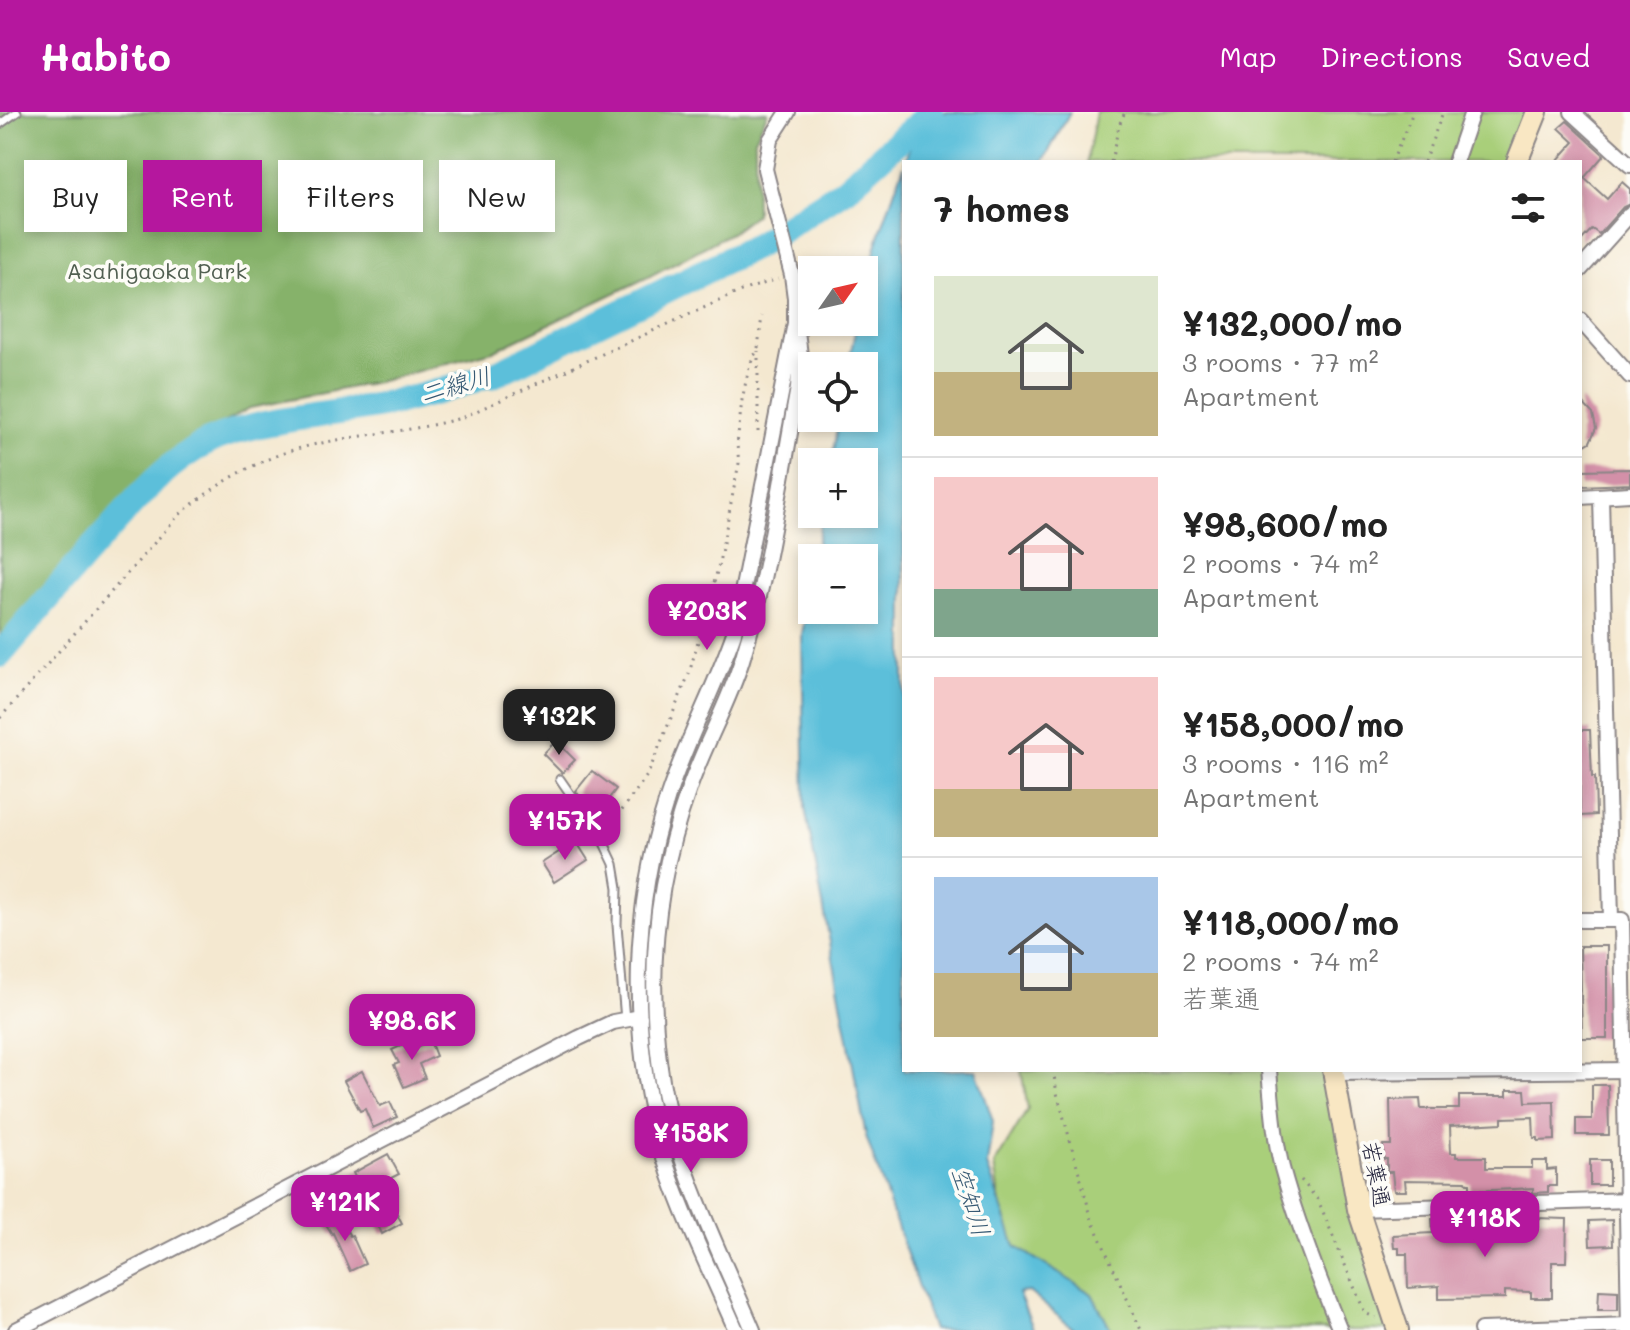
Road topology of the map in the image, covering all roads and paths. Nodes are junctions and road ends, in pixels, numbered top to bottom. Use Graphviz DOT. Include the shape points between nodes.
graph roads {
  1 [pos="17,112"];
  2 [pos="788,112"];
  3 [pos="1125,112"];
  4 [pos="1413,112"];
  5 [pos="1443,112"];
  6 [pos="1472,112"];
  7 [pos="1537,112"];
  8 [pos="1572,112"];
  9 [pos="0,124"];
  10 [pos="1111,160"];
  11 [pos="1393,160"];
  12 [pos="1425,160"];
  13 [pos="1456,160"];
  14 [pos="1518,160"];
  15 [pos="1630,165"];
  16 [pos="1630,214"];
  17 [pos="1582,268"];
  18 [pos="792,275"];
  19 [pos="762,316"];
  20 [pos="1582,322"];
  21 [pos="795,323"];
  22 [pos="758,348"];
  23 [pos="1630,376"];
  24 [pos="768,459"];
  25 [pos="1630,494"];
  26 [pos="1601,496"];
  27 [pos="1582,497"];
  28 [pos="0,718"];
  29 [pos="560,779"];
  30 [pos="601,839"];
  31 [pos="1582,920"];
  32 [pos="1621,920"];
  33 [pos="640,1017"];
  34 [pos="625,1020"];
  35 [pos="1582,1070"];
  36 [pos="1628,1070"];
  37 [pos="1053,1072"];
  38 [pos="1269,1072"];
  39 [pos="1333,1072"];
  40 [pos="1285,1178"];
  41 [pos="1628,1200"];
  42 [pos="1358,1209"];
  43 [pos="1377,1318"];
  44 [pos="1630,1327"];
  45 [pos="16,1330"];
  46 [pos="736,1330"];
  47 [pos="753,1330"];
  48 [pos="1141,1330"];
  49 [pos="1340,1330"];
  50 [pos="1398,1330"];
  51 [pos="1481,1330"];
  1 -- 9 [label="lane"];
  2 -- 18 [label="street" via="766,153 768,184"];
  3 -- 10 [label="path"];
  4 -- 11 [label="path"];
  5 -- 12 [label="path"];
  6 -- 13 [label="street"];
  7 -- 14 [label="street"];
  8 -- 15 [label="street"];
  16 -- 17 [label="street"];
  18 -- 21 [label="street"];
  18 -- 28 [label="path" via="741,291 461,418 290,451 243,471 178,516"];
  19 -- 22 [label="path"];
  20 -- 23 [label="street"];
  21 -- 24 [label="street"];
  21 -- 47 [label="street" via="798,388 756,607 740,664 677,827 654,954 657,1042 669,1113 692,1185"];
  22 -- 24 [label="path" via="759,450"];
  22 -- 30 [label="path" via="742,400 739,463 718,568 689,674 648,774"];
  24 -- 33 [label="street" via="734,633 658,832 638,961"];
  25 -- 26 [label="street"];
  26 -- 27 [label="street"];
  26 -- 32 [label="street"];
  29 -- 30 [label="lane"];
  30 -- 34 [label="lane" via="614,864 618,888"];
  31 -- 32 [label="street"];
  32 -- 36 [label="street"];
  33 -- 34 [label="street"];
  33 -- 46 [label="street" via="642,1061 661,1146"];
  34 -- 45 [label="street" via="579,1038"];
  35 -- 36 [label="street"];
  36 -- 41 [label="street"];
  37 -- 48 [label="path" via="1092,1220"];
  38 -- 40 [label="street"];
  39 -- 42 [label="street, 若葉通"];
  40 -- 43 [label="path" via="1301,1180 1318,1200 1365,1313"];
  40 -- 49 [label="street"];
  41 -- 42 [label="street"];
  41 -- 44 [label="street"];
  42 -- 50 [label="street, 若葉通"];
  44 -- 51 [label="street"];
}
